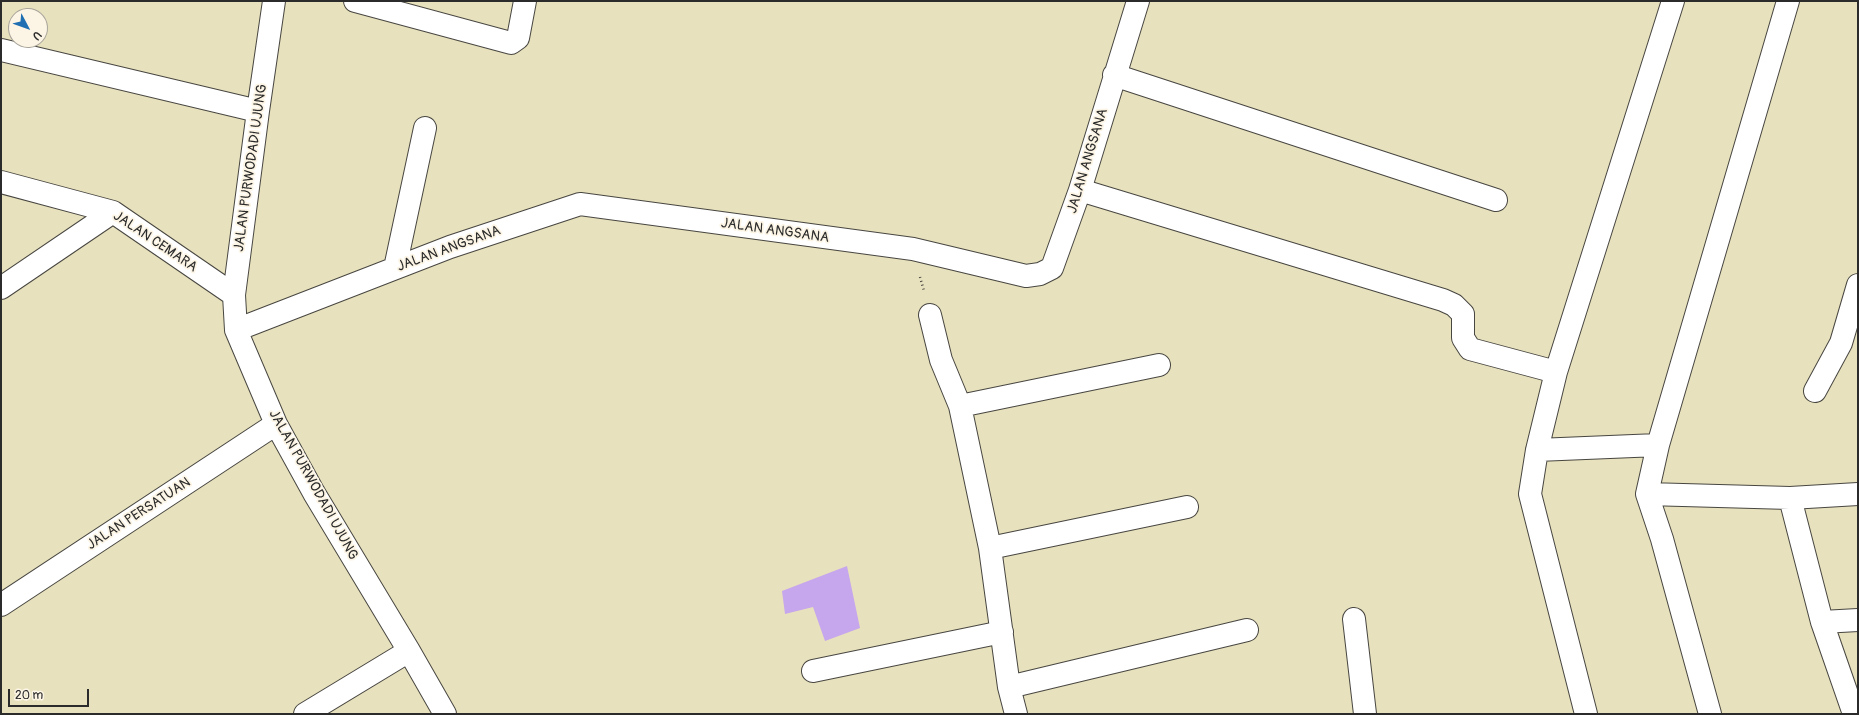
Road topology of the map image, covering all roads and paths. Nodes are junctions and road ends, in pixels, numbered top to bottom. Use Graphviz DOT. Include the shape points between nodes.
graph roads {
  1 [pos="355,1"];
  2 [pos="525,1"];
  3 [pos="1138,1"];
  4 [pos="1673,1"];
  5 [pos="1788,1"];
  6 [pos="270,2"];
  7 [pos="403,7"];
  8 [pos="1,50"];
  9 [pos="1114,75"];
  10 [pos="258,111"];
  11 [pos="425,128"];
  12 [pos="1,182"];
  13 [pos="1080,190"];
  14 [pos="1496,200"];
  15 [pos="113,212"];
  16 [pos="913,249"];
  17 [pos="395,268"];
  18 [pos="1858,285"];
  19 [pos="1,288"];
  20 [pos="234,295"];
  21 [pos="930,315"];
  22 [pos="236,330"];
  23 [pos="1850,343"];
  24 [pos="1159,365"];
  25 [pos="1556,372"];
  26 [pos="1815,391"];
  27 [pos="960,406"];
  28 [pos="276,424"];
  29 [pos="1658,445"];
  30 [pos="1537,450"];
  31 [pos="1647,494"];
  32 [pos="1858,494"];
  33 [pos="1790,498"];
  34 [pos="1187,507"];
  35 [pos="990,548"];
  36 [pos="1,605"];
  37 [pos="1354,619"];
  38 [pos="1858,620"];
  39 [pos="1822,622"];
  40 [pos="1247,630"];
  41 [pos="1002,632"];
  42 [pos="410,651"];
  43 [pos="813,671"];
  44 [pos="1009,687"];
  45 [pos="305,714"];
  46 [pos="445,714"];
  47 [pos="1016,714"];
  48 [pos="1365,714"];
  49 [pos="1586,714"];
  50 [pos="1710,714"];
  51 [pos="1854,714"];
  1 -- 7 [label="street"];
  2 -- 7 [label="street" via="518,38 511,43"];
  3 -- 9 [label="street, JALAN ANGSANA"];
  4 -- 25 [label="street"];
  5 -- 29 [label="street"];
  6 -- 10 [label="street, JALAN PURWODADI UJUNG"];
  8 -- 10 [label="street"];
  9 -- 13 [label="street, JALAN ANGSANA"];
  9 -- 14 [label="street"];
  10 -- 20 [label="street, JALAN PURWODADI UJUNG"];
  11 -- 17 [label="street"];
  12 -- 15 [label="street, JALAN CEMARA"];
  13 -- 16 [label="street, JALAN ANGSANA" via="1052,268 1040,274 1026,276"];
  13 -- 25 [label="street" via="1443,300 1454,305 1463,314 1463,338 1470,349"];
  15 -- 19 [label="street"];
  15 -- 20 [label="street, JALAN CEMARA"];
  16 -- 17 [label="street, JALAN ANGSANA" via="580,204"];
  16 -- 21 [label="path"];
  17 -- 22 [label="street, JALAN ANGSANA"];
  18 -- 23 [label="street"];
  20 -- 22 [label="street, JALAN PURWODADI UJUNG"];
  21 -- 27 [label="street" via="941,360"];
  22 -- 28 [label="street, JALAN PURWODADI UJUNG"];
  23 -- 26 [label="street"];
  24 -- 27 [label="street"];
  25 -- 30 [label="street"];
  27 -- 35 [label="street"];
  28 -- 36 [label="street, JALAN PERSATUAN"];
  28 -- 42 [label="street, JALAN PURWODADI UJUNG" via="314,493"];
  29 -- 30 [label="street"];
  29 -- 31 [label="street"];
  30 -- 49 [label="street" via="1530,494"];
  31 -- 33 [label="street"];
  31 -- 50 [label="street" via="1662,539"];
  32 -- 33 [label="street"];
  33 -- 39 [label="street"];
  34 -- 35 [label="street"];
  35 -- 41 [label="street"];
  37 -- 48 [label="street"];
  38 -- 39 [label="street"];
  39 -- 51 [label="street"];
  40 -- 44 [label="street"];
  41 -- 43 [label="street"];
  41 -- 44 [label="street"];
  42 -- 45 [label="street"];
  42 -- 46 [label="street, JALAN PURWODADI UJUNG"];
  44 -- 47 [label="street"];
}
